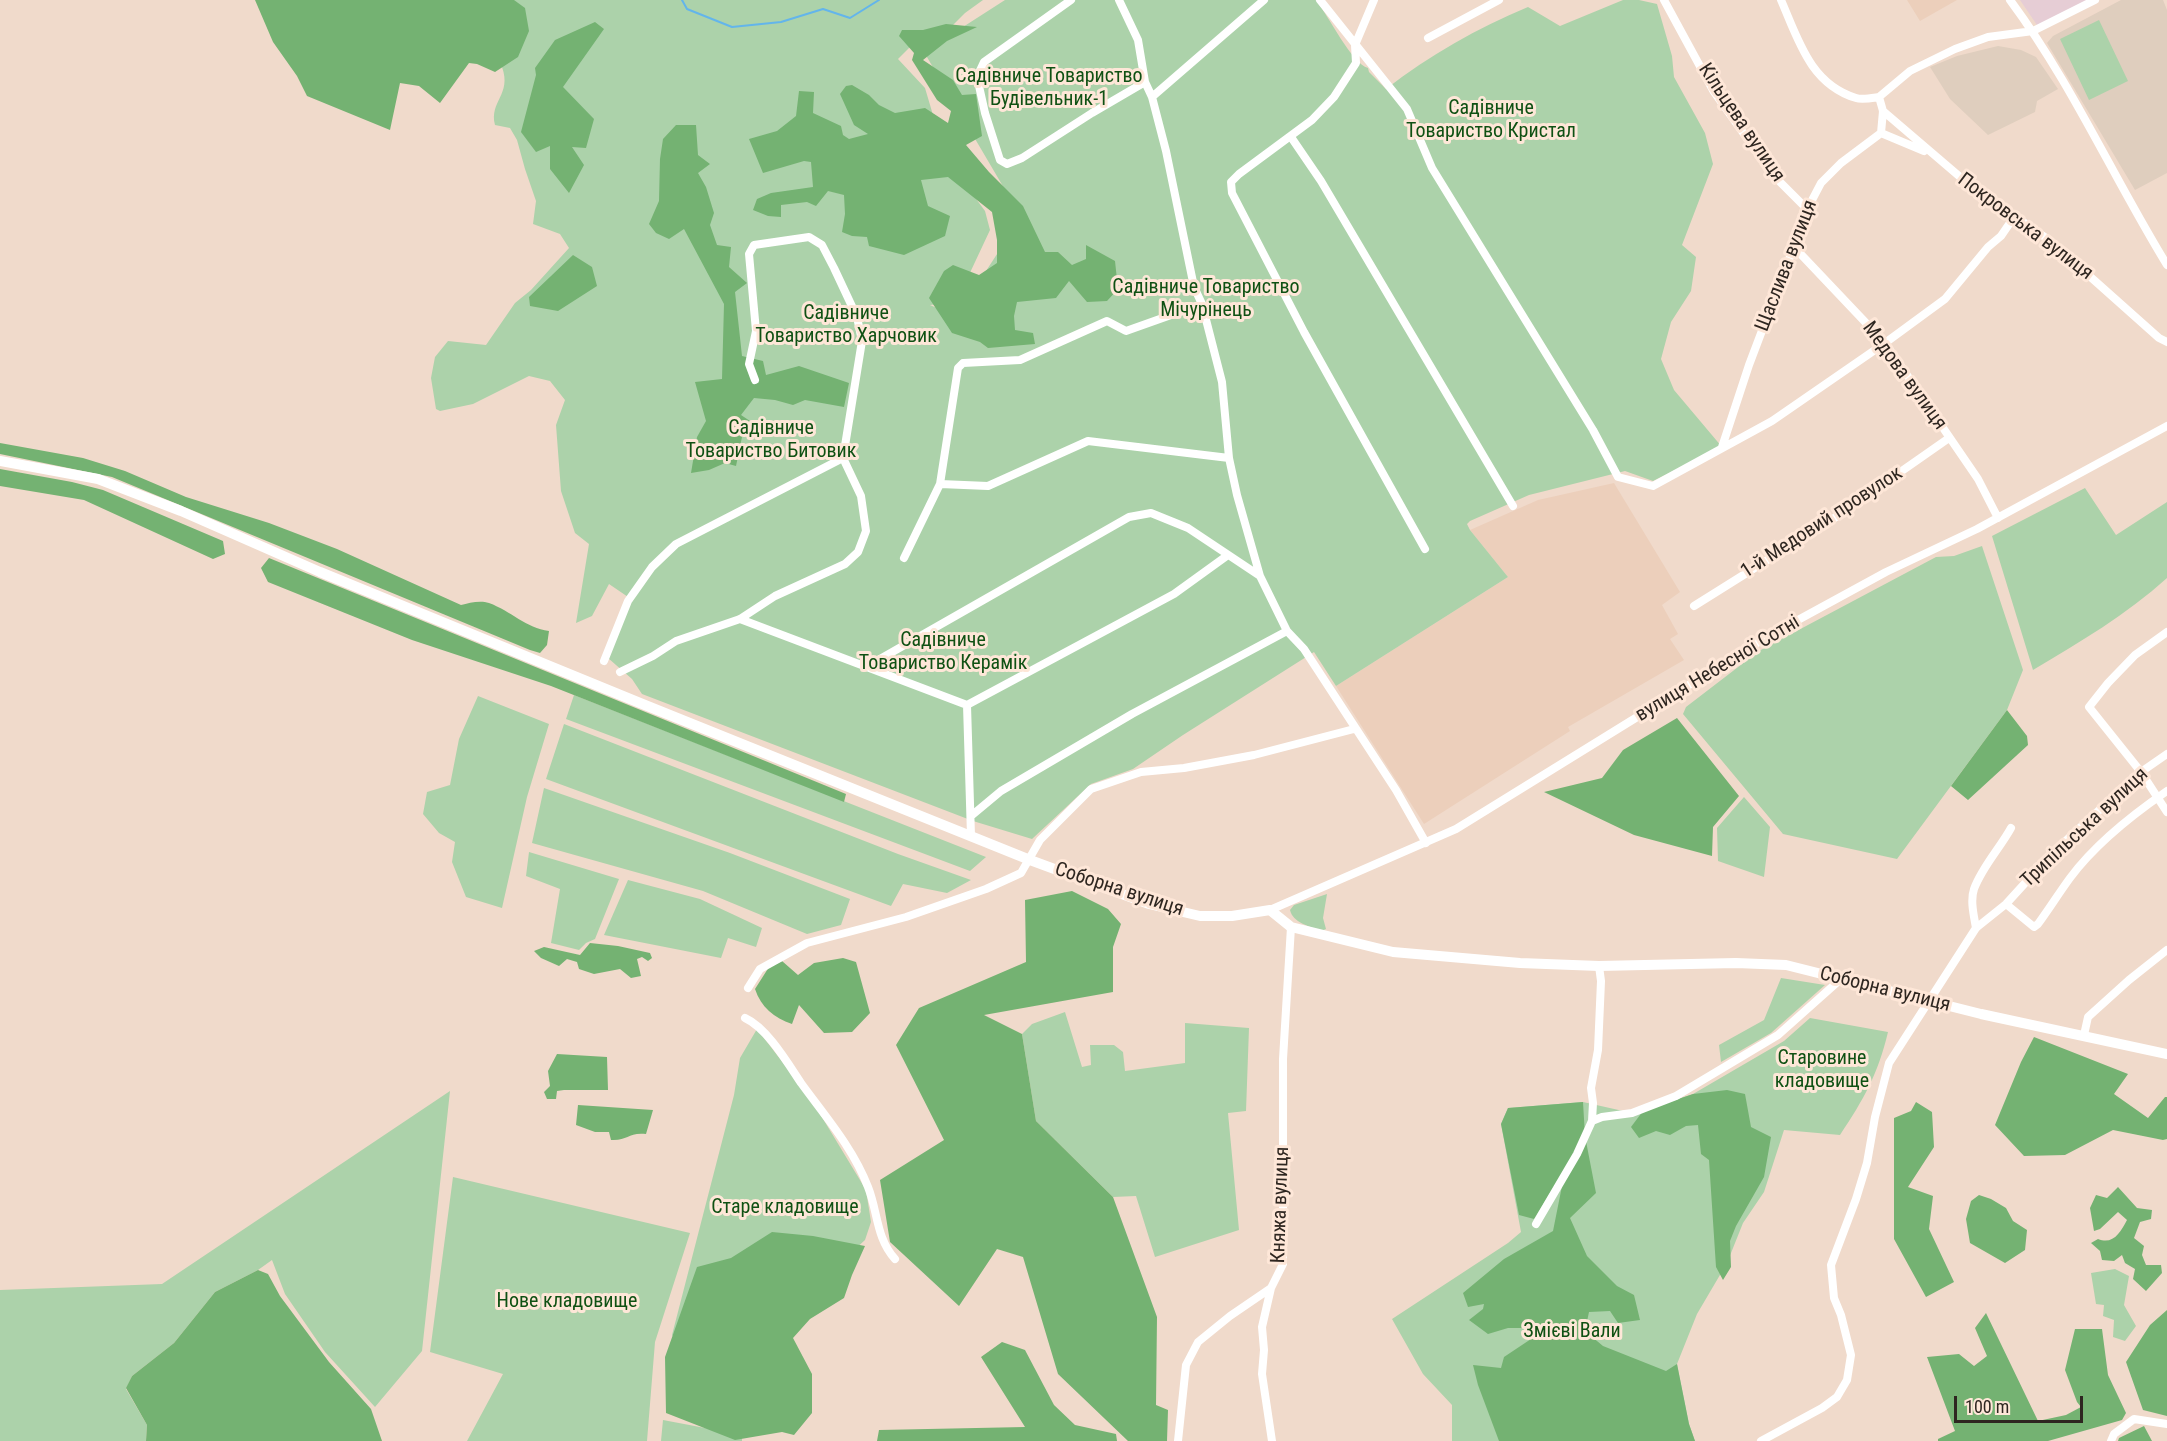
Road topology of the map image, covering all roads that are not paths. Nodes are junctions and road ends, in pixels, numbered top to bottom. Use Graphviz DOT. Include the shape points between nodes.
graph roads {
  1 [pos="1071,0"];
  2 [pos="1119,0"];
  3 [pos="1264,0"];
  4 [pos="1320,0"];
  5 [pos="1374,0"];
  6 [pos="1499,0"];
  7 [pos="1664,0"];
  8 [pos="1781,0"];
  9 [pos="2010,0"];
  10 [pos="2095,0"];
  11 [pos="2033,31"];
  12 [pos="1428,38"];
  13 [pos="1355,45"];
  14 [pos="1145,82"];
  15 [pos="1152,97"];
  16 [pos="1879,97"];
  17 [pos="1883,111"];
  18 [pos="1881,133"];
  19 [pos="1291,137"];
  20 [pos="1931,153"];
  21 [pos="1807,210"];
  22 [pos="2014,217"];
  23 [pos="1794,247"];
  24 [pos="2167,265"];
  25 [pos="1202,304"];
  26 [pos="2167,342"];
  27 [pos="1885,343"];
  28 [pos="755,380"];
  29 [pos="2167,426"];
  30 [pos="1949,438"];
  31 [pos="1722,447"];
  32 [pos="843,458"];
  33 [pos="1229,458"];
  34 [pos="0,461"];
  35 [pos="940,484"];
  36 [pos="1513,506"];
  37 [pos="1998,518"];
  38 [pos="1425,549"];
  39 [pos="1228,555"];
  40 [pos="904,558"];
  41 [pos="1260,576"];
  42 [pos="1694,606"];
  43 [pos="740,619"];
  44 [pos="1287,631"];
  45 [pos="2167,632"];
  46 [pos="604,661"];
  47 [pos="866,667"];
  48 [pos="620,672"];
  49 [pos="967,705"];
  50 [pos="1354,729"];
  51 [pos="2167,754"];
  52 [pos="2141,772"];
  53 [pos="2167,790"];
  54 [pos="2158,796"];
  55 [pos="2167,812"];
  56 [pos="971,816"];
  57 [pos="2012,828"];
  58 [pos="971,836"];
  59 [pos="1426,843"];
  60 [pos="1030,860"];
  61 [pos="2006,904"];
  62 [pos="1270,910"];
  63 [pos="1291,927"];
  64 [pos="1976,928"];
  65 [pos="2167,950"];
  66 [pos="1599,966"];
  67 [pos="1842,978"];
  68 [pos="748,988"];
  69 [pos="1928,1000"];
  70 [pos="745,1018"];
  71 [pos="2084,1035"];
  72 [pos="2167,1054"];
  73 [pos="1592,1121"];
  74 [pos="1536,1224"];
  75 [pos="896,1259"];
  76 [pos="1271,1288"];
  77 [pos="2167,1424"];
  78 [pos="1178,1441"];
  79 [pos="1272,1441"];
  80 [pos="1761,1441"];
  81 [pos="2111,1441"];
  1 -- 14 [label="street" via="984,62 977,77 1000,160 1007,164 1022,158"];
  2 -- 14 [label="street" via="1138,40"];
  3 -- 15 [label="street"];
  4 -- 13 [label="street"];
  5 -- 13 [label="street"];
  6 -- 12 [label="street"];
  7 -- 21 [label="street, Кільцева вулиця" via="1714,92 1774,176"];
  8 -- 16 [label="street" via="1810,66 1829,85 1857,99"];
  9 -- 11 [label="street"];
  10 -- 11 [label="street"];
  11 -- 16 [label="street" via="1989,37 1955,49 1910,71"];
  11 -- 24 [label="street"];
  13 -- 19 [label="street" via="1356,63 1334,97"];
  13 -- 31 [label="street" via="1407,109 1432,168 1618,477 1653,486"];
  14 -- 15 [label="street"];
  15 -- 25 [label="street" via="1194,288"];
  16 -- 17 [label="street"];
  17 -- 18 [label="street"];
  17 -- 20 [label="street, Покровська вулиця"];
  18 -- 20 [label="street"];
  18 -- 21 [label="street, Щаслива вулиця" via="1821,183"];
  19 -- 36 [label="street" via="1321,181"];
  19 -- 38 [label="street" via="1239,174 1231,182 1232,193"];
  20 -- 22 [label="street, Покровська вулиця"];
  21 -- 23 [label="street, Щаслива вулиця"];
  22 -- 26 [label="street, Покровська вулиця" via="2049,240"];
  22 -- 27 [label="street" via="1945,299"];
  23 -- 27 [label="street, Медова вулиця"];
  23 -- 31 [label="street, Щаслива вулиця"];
  25 -- 33 [label="street" via="1222,382"];
  25 -- 35 [label="street" via="1126,331 1107,321 1020,360 963,363 958,368"];
  27 -- 30 [label="street, Медова вулиця"];
  27 -- 31 [label="street" via="1772,421"];
  28 -- 32 [label="street" via="749,364 756,331 748,254 754,245 809,237 822,245 834,268 857,317 862,341"];
  29 -- 37 [label="street, вулиця Небесної Сотні"];
  30 -- 37 [label="street, Медова вулиця" via="1978,479"];
  30 -- 42 [label="street, 1-й Медовий провулок" via="1836,517"];
  32 -- 43 [label="street" via="861,496 866,531 858,552 845,564 775,596"];
  32 -- 46 [label="street" via="676,544 652,567 628,601"];
  33 -- 35 [label="street" via="1088,441 988,486"];
  33 -- 41 [label="street"];
  34 -- 58 [label="main road" via="98,479"];
  35 -- 40 [label="street"];
  37 -- 59 [label="street, вулиця Небесної Сотні" via="1886,572 1765,638 1456,830"];
  39 -- 41 [label="street"];
  39 -- 47 [label="street" via="1188,528 1151,513 1129,517"];
  39 -- 49 [label="street" via="1174,594"];
  41 -- 44 [label="street"];
  43 -- 47 [label="street"];
  43 -- 48 [label="street" via="676,641"];
  44 -- 50 [label="street" via="1304,649"];
  44 -- 56 [label="street" via="1000,791"];
  45 -- 52 [label="street" via="2135,654 2089,708"];
  47 -- 49 [label="street"];
  49 -- 56 [label="street"];
  50 -- 59 [label="street"];
  50 -- 60 [label="street, Соборна вулиця" via="1254,755 1141,772 1091,789 1040,840"];
  51 -- 52 [label="street, Трипільська вулиця"];
  52 -- 54 [label="street"];
  52 -- 61 [label="street, Трипільська вулиця" via="2047,859"];
  53 -- 54 [label="street, Трипільська вулиця"];
  54 -- 55 [label="street"];
  54 -- 61 [label="street, Трипільська вулиця" via="2094,851 2034,927"];
  56 -- 58 [label="street"];
  57 -- 64 [label="street" via="1974,891"];
  58 -- 60 [label="main road"];
  59 -- 62 [label="street, вулиця Небесної Сотні"];
  60 -- 62 [label="main road, Соборна вулиця" via="1149,904 1200,916"];
  60 -- 68 [label="street" via="1021,873 986,889 906,917 807,943 760,969"];
  61 -- 64 [label="street, Трипільська вулиця"];
  62 -- 63 [label="main road, Соборна вулиця"];
  63 -- 66 [label="main road, Соборна вулиця" via="1393,952"];
  63 -- 76 [label="street, Княжа вулиця" via="1283,1059 1283,1264"];
  64 -- 69 [label="street, Трипільська вулиця"];
  65 -- 71 [label="street" via="2088,1017"];
  66 -- 67 [label="main road, Соборна вулиця" via="1786,965"];
  66 -- 73 [label="street"];
  67 -- 69 [label="main road, Соборна вулиця"];
  67 -- 73 [label="street" via="1778,1035 1676,1096 1632,1113"];
  69 -- 71 [label="main road, Соборна вулиця"];
  69 -- 80 [label="street, Трипільська вулиця" via="1889,1063 1867,1163 1831,1265 1834,1298 1851,1355 1847,1380 1837,1397 1822,1408"];
  70 -- 75 [label="street" via="755,1023 790,1066 848,1150 868,1188 882,1239"];
  71 -- 72 [label="main road, Соборна вулиця"];
  73 -- 74 [label="street"];
  76 -- 78 [label="street, Княжа вулиця" via="1198,1341 1186,1365"];
  76 -- 79 [label="street" via="1262,1327 1262,1374"];
  77 -- 81 [label="street" via="2134,1419"];
}
